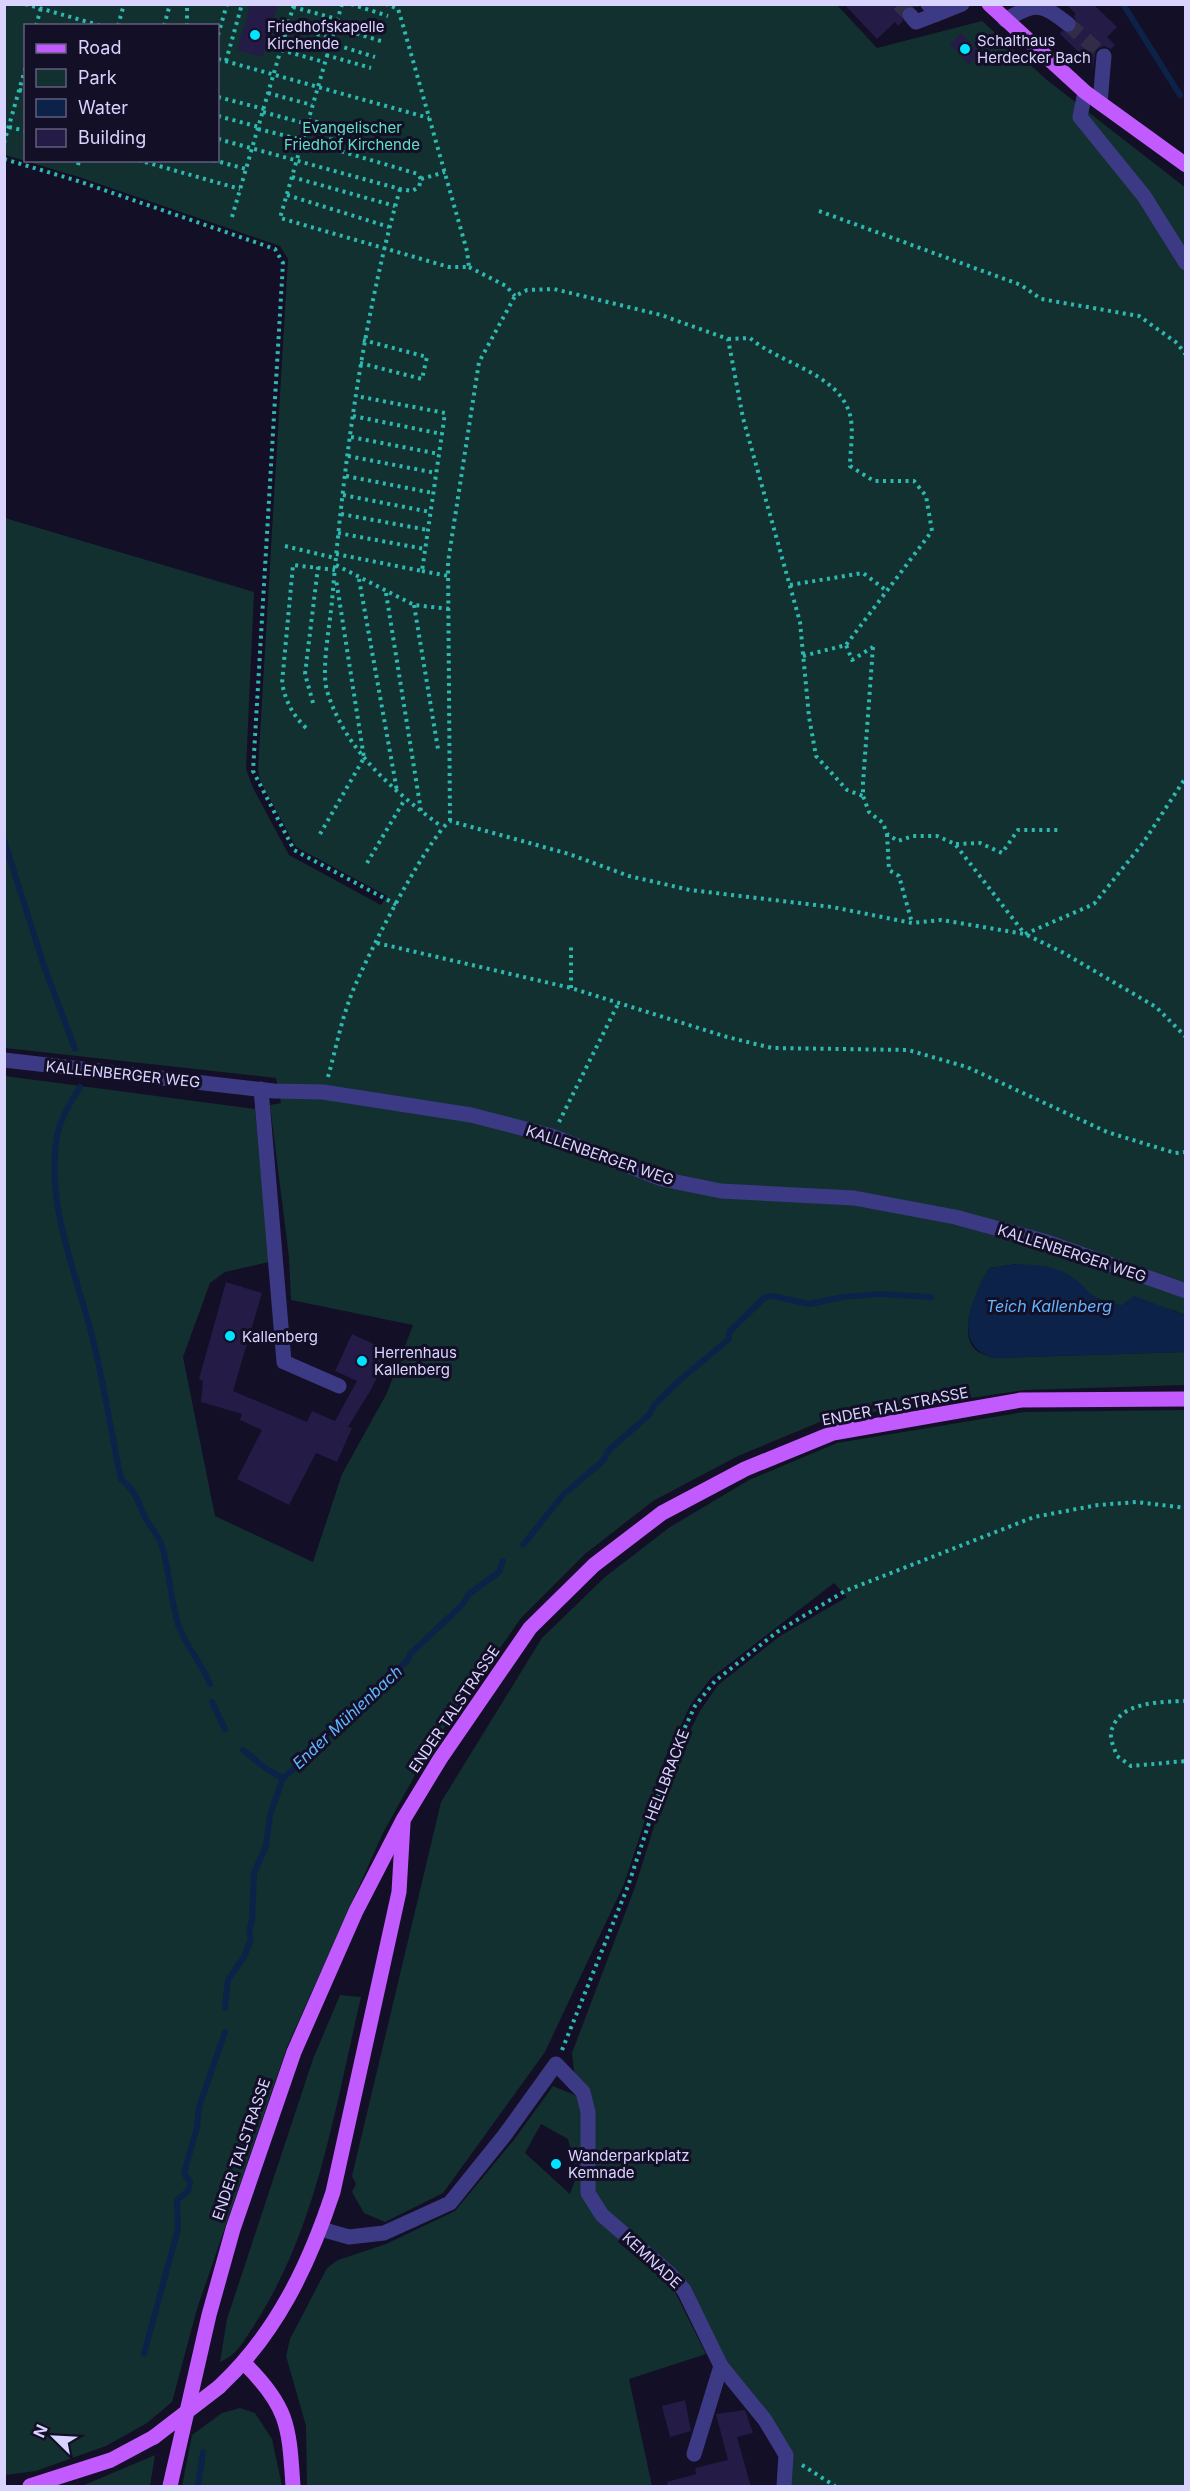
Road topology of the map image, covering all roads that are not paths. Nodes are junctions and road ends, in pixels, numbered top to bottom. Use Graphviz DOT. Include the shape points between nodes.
graph roads {
  1 [pos="962,4"];
  2 [pos="988,4"];
  3 [pos="933,9"];
  4 [pos="910,15"];
  5 [pos="1005,20"];
  6 [pos="1068,24"];
  7 [pos="1104,56"];
  8 [pos="1085,92"];
  9 [pos="1100,103"];
  10 [pos="1185,165"];
  11 [pos="1185,263"];
  12 [pos="4,1060"];
  13 [pos="261,1089"];
  14 [pos="1185,1291"];
  15 [pos="339,1386"];
  16 [pos="1185,1399"];
  17 [pos="403,1820"];
  18 [pos="321,2229"];
  19 [pos="244,2363"];
  20 [pos="721,2366"];
  21 [pos="694,2454"];
  22 [pos="30,2487"];
  23 [pos="170,2487"];
  24 [pos="293,2487"];
  25 [pos="784,2487"];
  1 -- 3 [label="street"];
  2 -- 5 [label="main road"];
  3 -- 4 [label="street" via="916,22"];
  5 -- 6 [label="street" via="1030,6 1046,7"];
  5 -- 8 [label="main road"];
  7 -- 9 [label="street"];
  8 -- 9 [label="main road"];
  8 -- 11 [label="street" via="1080,117 1144,196"];
  9 -- 10 [label="main road"];
  12 -- 13 [label="street, KALLENBERGER WEG"];
  13 -- 14 [label="street, KALLENBERGER WEG" via="323,1092 471,1115 552,1136 662,1179 721,1191 854,1198 955,1217 1047,1242"];
  13 -- 15 [label="street" via="284,1362"];
  16 -- 17 [label="main road, ENDER TALSTRASSE" via="1021,1400 834,1433 745,1469 662,1513 594,1565 530,1628"];
  17 -- 18 [label="main road" via="399,1892 333,2192"];
  17 -- 23 [label="main road, ENDER TALSTRASSE" via="324,1982 270,2120 212,2304"];
  18 -- 19 [label="main road" via="289,2300"];
  18 -- 20 [label="street, KEMNADE" via="349,2237 384,2233 450,2203 556,2064 583,2092 588,2112 588,2193 602,2215 684,2290"];
  19 -- 22 [label="main road, bridge" via="154,2437 111,2460"];
  19 -- 24 [label="main road" via="268,2386 289,2427"];
  20 -- 21 [label="street"];
  20 -- 25 [label="street, KEMNADE" via="765,2420 786,2455"];
}
